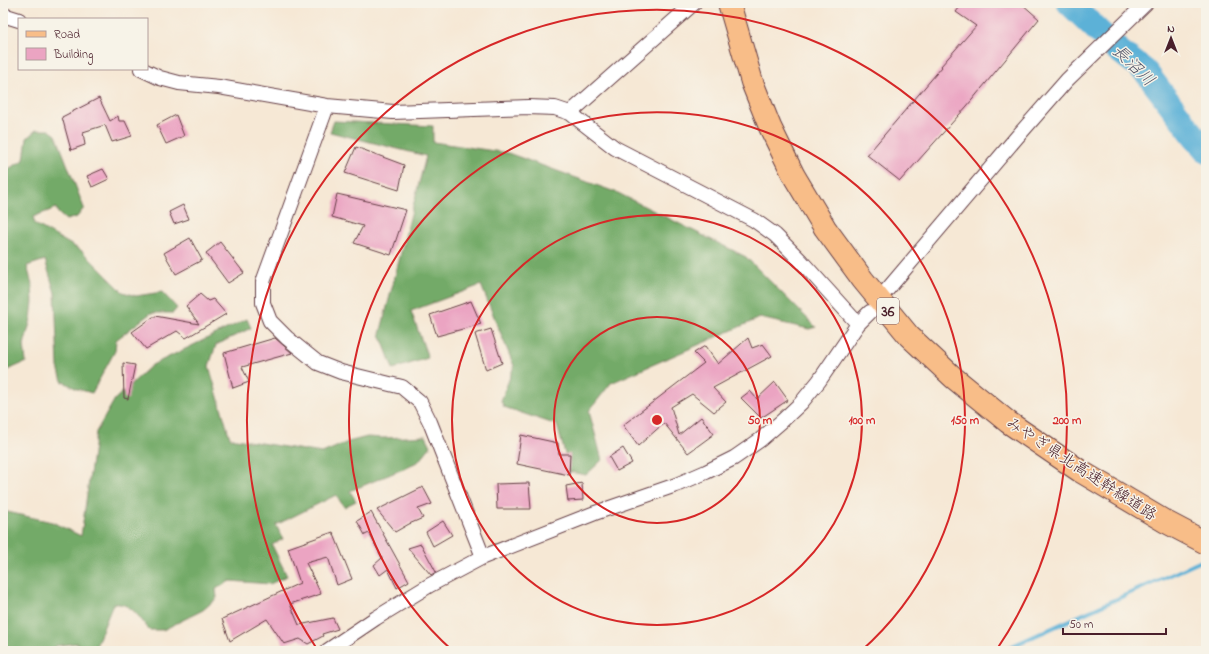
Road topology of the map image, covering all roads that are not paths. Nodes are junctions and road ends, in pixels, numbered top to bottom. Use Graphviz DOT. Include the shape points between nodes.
graph roads {
  1 [pos="694,3"];
  2 [pos="729,3"];
  3 [pos="1146,3"];
  4 [pos="3,15"];
  5 [pos="18,20"];
  6 [pos="143,70"];
  7 [pos="327,106"];
  8 [pos="570,113"];
  9 [pos="887,290"];
  10 [pos="870,312"];
  11 [pos="858,324"];
  12 [pos="1206,543"];
  13 [pos="483,557"];
  14 [pos="327,651"];
  1 -- 8 [label="street"];
  2 -- 12 [label="main road, みやぎ県北高速幹線道路 / 36" via="755,88 770,127 794,176 829,234 909,336 954,378 1008,422 1080,470"];
  3 -- 9 [label="street" via="1067,80"];
  4 -- 5 [label="street"];
  6 -- 7 [label="street" via="179,83 219,87"];
  7 -- 8 [label="street" via="393,112 528,107 555,108"];
  7 -- 13 [label="street" via="263,282 263,302 270,321 318,363 341,372 402,387 420,402"];
  8 -- 11 [label="street" via="615,148 754,220 775,235"];
  10 -- 11 [label="street"];
  11 -- 13 [label="street" via="819,381 800,403 760,440 734,458 676,485 595,513"];
  13 -- 14 [label="street" via="430,585"];
}
